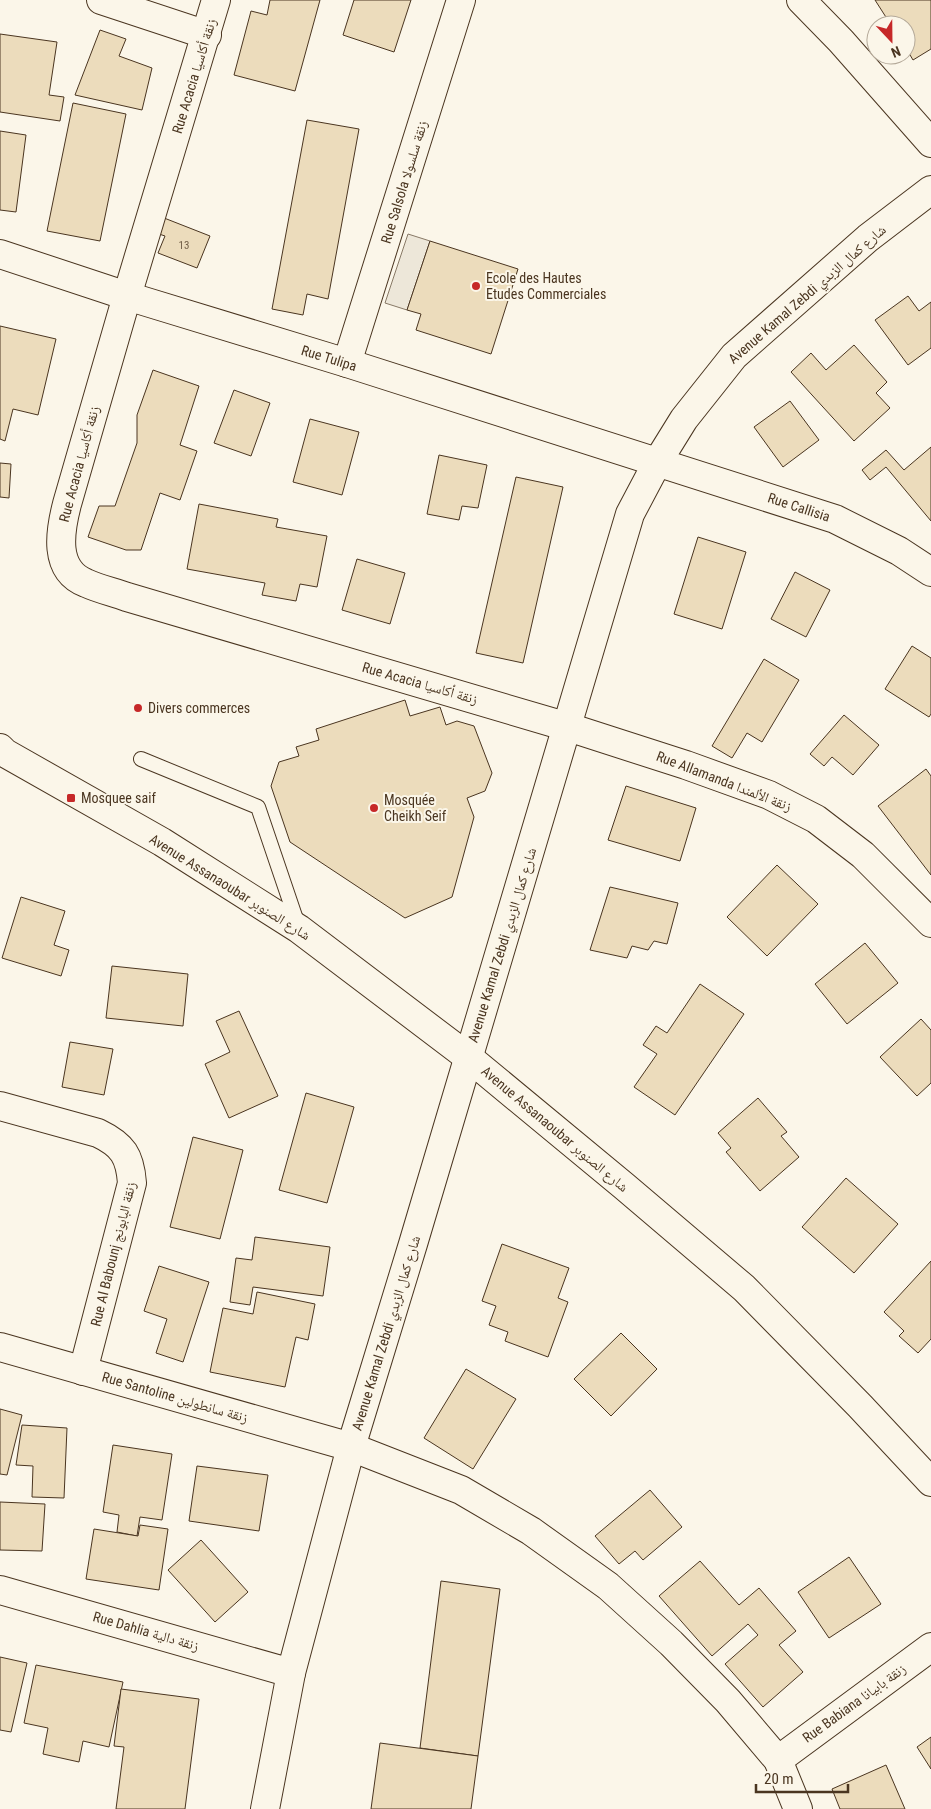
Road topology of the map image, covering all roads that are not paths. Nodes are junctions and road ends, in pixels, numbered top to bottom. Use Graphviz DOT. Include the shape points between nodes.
graph roads {
  1 [pos="100,0"];
  2 [pos="216,0"];
  3 [pos="461,0"];
  4 [pos="800,0"];
  5 [pos="207,35"];
  6 [pos="931,142"];
  7 [pos="931,190"];
  8 [pos="0,254"];
  9 [pos="127,296"];
  10 [pos="347,364"];
  11 [pos="658,461"];
  12 [pos="931,572"];
  13 [pos="568,727"];
  14 [pos="2,751"];
  15 [pos="141,758"];
  16 [pos="931,923"];
  17 [pos="299,929"];
  18 [pos="468,1057"];
  19 [pos="0,1106"];
  20 [pos="0,1348"];
  21 [pos="83,1371"];
  22 [pos="350,1447"];
  23 [pos="931,1482"];
  24 [pos="0,1590"];
  25 [pos="931,1647"];
  26 [pos="291,1673"];
  27 [pos="778,1760"];
  28 [pos="265,1809"];
  29 [pos="798,1809"];
  1 -- 5 [label="street"];
  2 -- 5 [label="street, Rue Acacia زنقة أكاسيا"];
  3 -- 10 [label="street, Rue Salsola زنقة سلسولا"];
  4 -- 6 [label="street"];
  5 -- 9 [label="street, Rue Acacia زنقة أكاسيا"];
  7 -- 11 [label="street, Avenue Kamal Zebdi شارع كمال الزبدي" via="868,238 734,356 684,419"];
  8 -- 9 [label="street, Rue Tulipa"];
  9 -- 10 [label="street, Rue Tulipa"];
  9 -- 13 [label="street, Rue Acacia زنقة أكاسيا" via="62,524 63,558 70,572 85,583 127,597"];
  10 -- 11 [label="street, Rue Tulipa"];
  11 -- 12 [label="street, Rue Callisia" via="835,518 899,551"];
  11 -- 13 [label="street, Avenue Kamal Zebdi شارع كمال الزبدي" via="630,514"];
  13 -- 16 [label="street, Rue Allamanda زنقة الألمندا" via="769,795 816,819 863,855"];
  13 -- 18 [label="street, Avenue Kamal Zebdi شارع كمال الزبدي"];
  14 -- 17 [label="street, Avenue Assanaoubar شارع الصنوبر" via="162,842"];
  15 -- 17 [label="lane" via="258,807"];
  17 -- 18 [label="street, Avenue Assanaoubar شارع الصنوبر"];
  18 -- 22 [label="street, Avenue Kamal Zebdi شارع كمال الزبدي"];
  18 -- 23 [label="street, Avenue Assanaoubar شارع الصنوبر" via="744,1288"];
  19 -- 21 [label="street, Rue Al Babounj زنقة البابونج" via="98,1133 113,1140 131,1167 132,1183"];
  20 -- 21 [label="street, Rue Santoline زنقة سانطولين"];
  21 -- 22 [label="street, Rue Santoline زنقة سانطولين"];
  22 -- 26 [label="street, Avenue Kamal Zebdi شارع كمال الزبدي"];
  22 -- 27 [label="street, Rue Santoline زنقة سانطولين" via="461,1490 531,1531 608,1586 728,1701"];
  24 -- 26 [label="street, Rue Dahlia زنقة دالية"];
  25 -- 27 [label="street, Rue Babiana زنقة بابيانا"];
  26 -- 28 [label="street, Avenue Kamal Zebdi شارع كمال الزبدي"];
  27 -- 29 [label="street, Rue Santoline زنقة سانطولين"];
}
